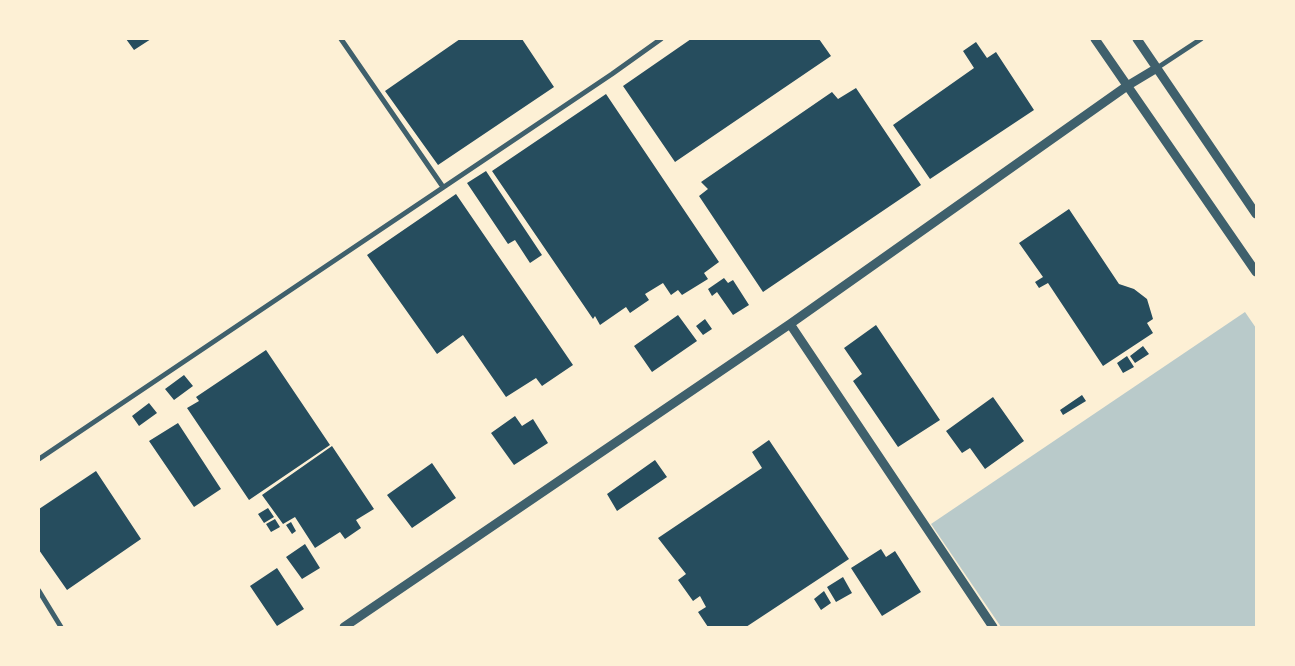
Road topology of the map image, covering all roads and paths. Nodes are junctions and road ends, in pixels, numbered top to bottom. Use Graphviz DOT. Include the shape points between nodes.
graph roads {
  1 [pos="341,39"];
  2 [pos="661,39"];
  3 [pos="1095,39"];
  4 [pos="1137,39"];
  5 [pos="1201,39"];
  6 [pos="1157,68"];
  7 [pos="1128,86"];
  8 [pos="443,187"];
  9 [pos="1256,214"];
  10 [pos="1256,272"];
  11 [pos="790,324"];
  12 [pos="39,460"];
  13 [pos="39,591"];
  14 [pos="61,627"];
  15 [pos="344,627"];
  16 [pos="993,627"];
  1 -- 8 [label="street"];
  2 -- 8 [label="street"];
  3 -- 7 [label="street"];
  4 -- 6 [label="street"];
  5 -- 6 [label="street"];
  6 -- 7 [label="street"];
  6 -- 9 [label="street"];
  7 -- 10 [label="street"];
  7 -- 11 [label="street"];
  8 -- 12 [label="street"];
  11 -- 15 [label="street"];
  11 -- 16 [label="street"];
  13 -- 14 [label="street"];
}
